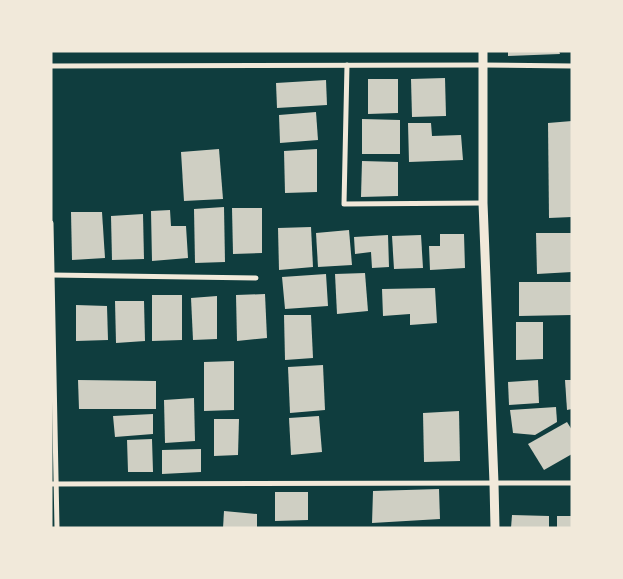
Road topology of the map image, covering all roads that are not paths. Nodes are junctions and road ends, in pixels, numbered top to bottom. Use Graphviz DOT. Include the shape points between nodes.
graph roads {
  1 [pos="483,51"];
  2 [pos="348,65"];
  3 [pos="483,65"];
  4 [pos="51,66"];
  5 [pos="572,66"];
  6 [pos="483,203"];
  7 [pos="51,223"];
  8 [pos="52,275"];
  9 [pos="256,278"];
  10 [pos="494,483"];
  11 [pos="572,483"];
  12 [pos="53,484"];
  13 [pos="57,528"];
  14 [pos="495,528"];
  1 -- 3 [label="street"];
  2 -- 3 [label="street"];
  2 -- 4 [label="street"];
  2 -- 6 [label="street" via="344,204"];
  3 -- 5 [label="street"];
  3 -- 6 [label="street"];
  6 -- 10 [label="street"];
  7 -- 8 [label="street"];
  8 -- 9 [label="street"];
  8 -- 12 [label="street"];
  10 -- 11 [label="street"];
  10 -- 12 [label="street"];
  10 -- 14 [label="street"];
  12 -- 13 [label="street"];
}
